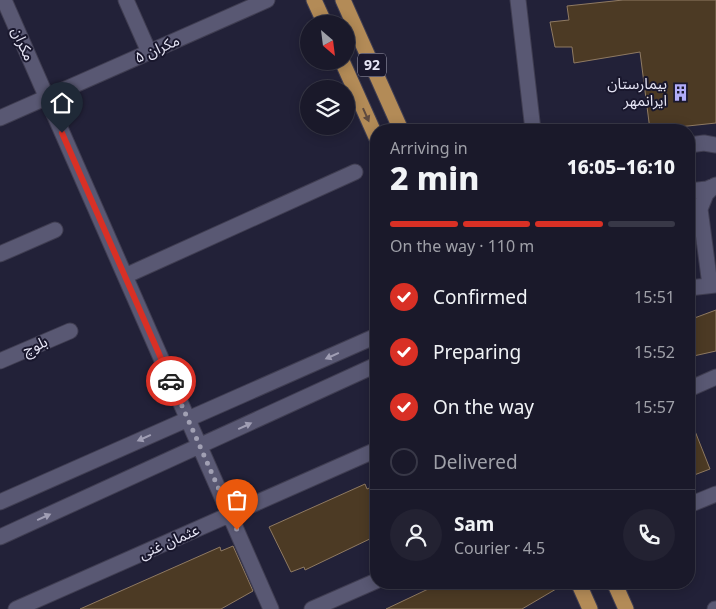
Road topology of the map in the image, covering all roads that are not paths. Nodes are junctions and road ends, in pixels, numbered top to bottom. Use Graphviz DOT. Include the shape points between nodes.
graph roads {
  1 [pos="4,0"];
  2 [pos="126,0"];
  3 [pos="267,0"];
  4 [pos="314,0"];
  5 [pos="343,0"];
  6 [pos="518,0"];
  7 [pos="321,15"];
  8 [pos="149,52"];
  9 [pos="346,70"];
  10 [pos="47,97"];
  11 [pos="0,118"];
  12 [pos="370,124"];
  13 [pos="398,124"];
  14 [pos="532,124"];
  15 [pos="695,144"];
  16 [pos="716,145"];
  17 [pos="355,172"];
  18 [pos="715,185"];
  19 [pos="695,190"];
  20 [pos="695,201"];
  21 [pos="700,209"];
  22 [pos="54,230"];
  23 [pos="0,254"];
  24 [pos="125,276"];
  25 [pos="713,285"];
  26 [pos="695,287"];
  27 [pos="70,331"];
  28 [pos="370,339"];
  29 [pos="0,361"];
  30 [pos="370,368"];
  31 [pos="716,377"];
  32 [pos="695,386"];
  33 [pos="188,419"];
  34 [pos="200,447"];
  35 [pos="370,453"];
  36 [pos="716,494"];
  37 [pos="0,502"];
  38 [pos="695,503"];
  39 [pos="230,515"];
  40 [pos="0,537"];
  41 [pos="370,584"];
  42 [pos="581,589"];
  43 [pos="617,589"];
  44 [pos="16,609"];
  45 [pos="272,609"];
  46 [pos="312,609"];
  47 [pos="590,609"];
  48 [pos="626,609"];
  1 -- 10 [label="street, مکران"];
  2 -- 8 [label="street"];
  3 -- 8 [label="street, مکران ۵"];
  4 -- 7 [label="main road"];
  5 -- 13 [label="main road, 92"];
  6 -- 14 [label="street"];
  8 -- 10 [label="street, مکران ۵"];
  9 -- 12 [label="main road, 92, one-way"];
  10 -- 11 [label="street, مکران ۵"];
  10 -- 24 [label="street, مکران"];
  15 -- 16 [label="street"];
  17 -- 24 [label="street"];
  18 -- 19 [label="street"];
  18 -- 21 [label="street" via="706,194"];
  20 -- 21 [label="street"];
  21 -- 25 [label="street"];
  22 -- 23 [label="street"];
  24 -- 33 [label="street, مکران"];
  25 -- 26 [label="street"];
  27 -- 29 [label="street, بلوچ"];
  28 -- 33 [label="street, one-way"];
  34 -- 30 [label="street, one-way"];
  31 -- 32 [label="street"];
  33 -- 34 [label="street, مکران"];
  33 -- 37 [label="street, one-way"];
  34 -- 39 [label="street, مکران"];
  40 -- 34 [label="street, one-way"];
  35 -- 39 [label="street, عثمان غنی"];
  36 -- 38 [label="street"];
  39 -- 44 [label="street, عثمان غنی"];
  39 -- 45 [label="street, مکران"];
  41 -- 46 [label="street"];
  42 -- 47 [label="main road"];
  43 -- 48 [label="main road"];
}
